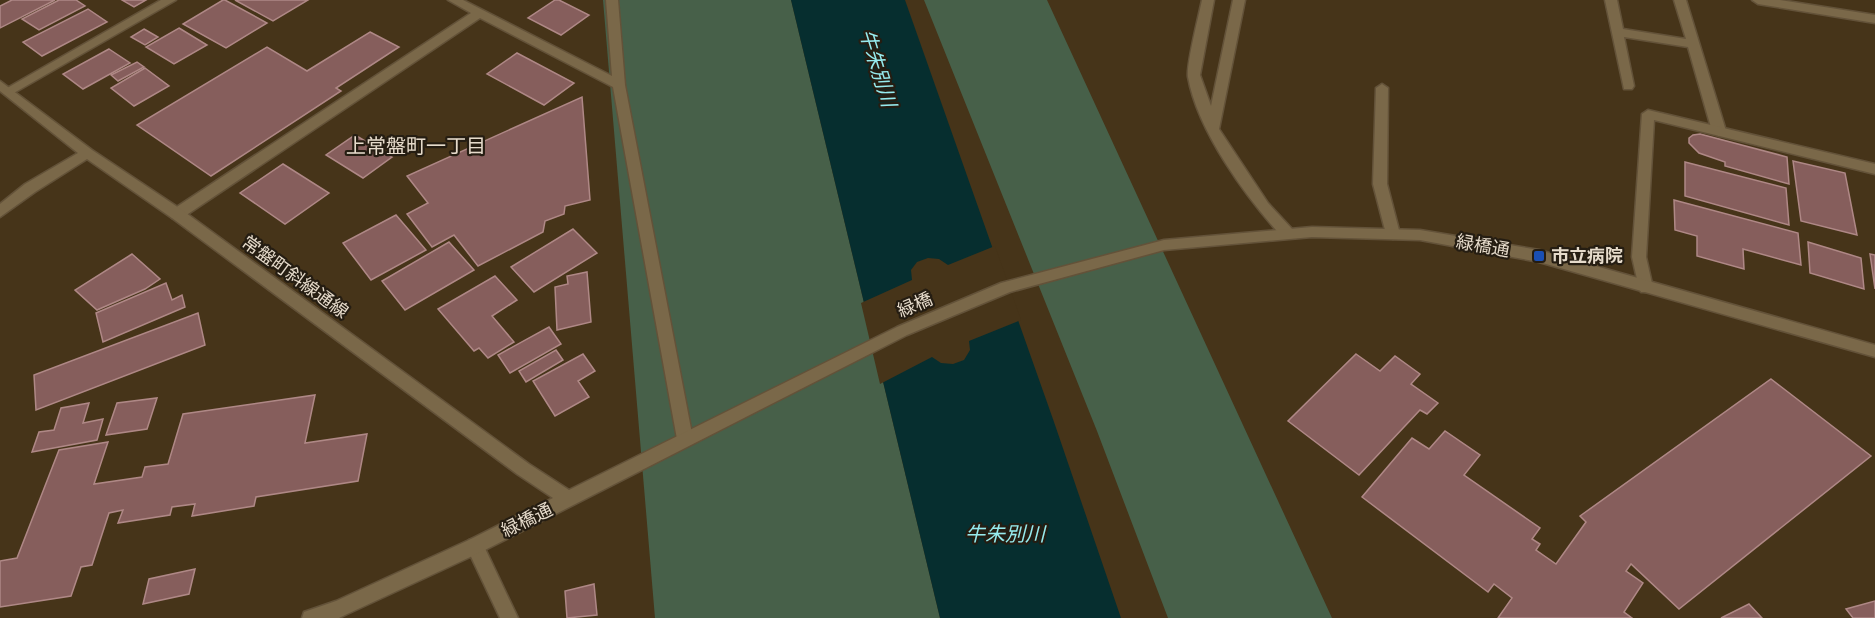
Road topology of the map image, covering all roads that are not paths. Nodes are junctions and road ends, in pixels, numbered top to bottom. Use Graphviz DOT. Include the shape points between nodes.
graph roads {
  1 [pos="170,0"];
  2 [pos="454,0"];
  3 [pos="612,0"];
  4 [pos="1208,0"];
  5 [pos="1239,0"];
  6 [pos="1611,0"];
  7 [pos="1680,0"];
  8 [pos="1758,0"];
  9 [pos="479,13"];
  10 [pos="1875,19"];
  11 [pos="1617,32"];
  12 [pos="1693,44"];
  13 [pos="619,85"];
  14 [pos="1628,86"];
  15 [pos="1382,88"];
  16 [pos="3,91"];
  17 [pos="1213,131"];
  18 [pos="1719,131"];
  19 [pos="87,153"];
  20 [pos="1875,169"];
  21 [pos="0,212"];
  22 [pos="177,214"];
  23 [pos="1288,234"];
  24 [pos="1393,234"];
  25 [pos="1116,255"];
  26 [pos="1646,288"];
  27 [pos="1875,351"];
  28 [pos="739,413"];
  29 [pos="685,439"];
  30 [pos="568,499"];
  31 [pos="475,546"];
  32 [pos="311,618"];
  33 [pos="509,618"];
  1 -- 16 [label="street"];
  2 -- 9 [label="street"];
  3 -- 13 [label="street"];
  4 -- 17 [label="street" via="1194,75"];
  5 -- 17 [label="street"];
  6 -- 11 [label="street"];
  7 -- 12 [label="street"];
  8 -- 10 [label="street"];
  9 -- 13 [label="street"];
  9 -- 22 [label="street"];
  11 -- 12 [label="street"];
  11 -- 14 [label="street"];
  12 -- 18 [label="street"];
  13 -- 29 [label="street"];
  15 -- 24 [label="street" via="1380,184"];
  16 -- 19 [label="street, 常盤町斜線通線"];
  17 -- 23 [label="street" via="1263,207"];
  18 -- 20 [label="street"];
  18 -- 26 [label="street" via="1648,114 1639,257"];
  19 -- 21 [label="street" via="30,188"];
  19 -- 22 [label="street, 常盤町斜線通線"];
  22 -- 30 [label="street, 常盤町斜線通線"];
  23 -- 24 [label="street, 緑橋通"];
  23 -- 25 [label="street, 緑橋通" via="1164,245"];
  24 -- 26 [label="street, 緑橋通" via="1539,256"];
  25 -- 28 [label="street, 緑橋" via="996,291 902,332"];
  26 -- 27 [label="street, 緑橋通"];
  28 -- 29 [label="street, 緑橋通"];
  29 -- 30 [label="street, 緑橋通"];
  30 -- 31 [label="street, 緑橋通"];
  31 -- 32 [label="street, 緑橋通" via="339,609"];
  31 -- 33 [label="street"];
}
